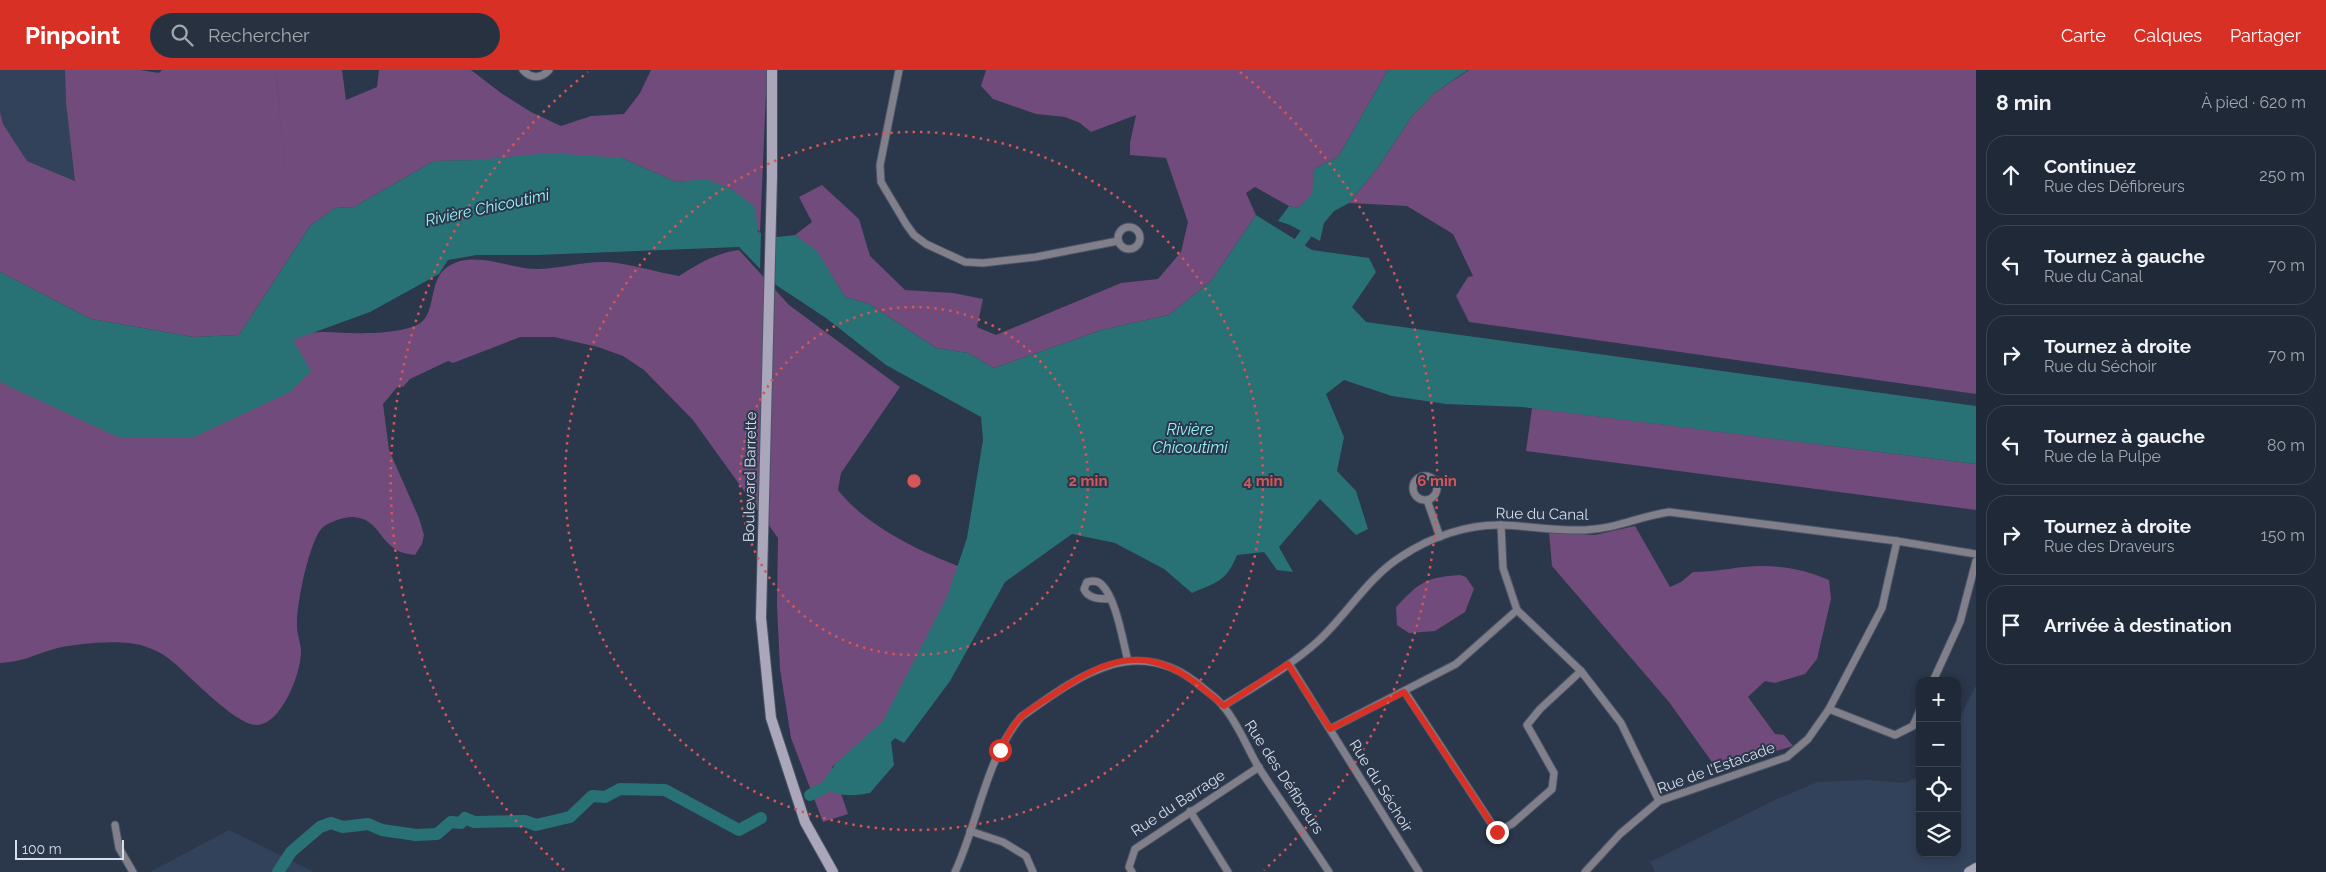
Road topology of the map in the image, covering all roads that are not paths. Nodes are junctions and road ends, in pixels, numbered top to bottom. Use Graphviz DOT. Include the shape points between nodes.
graph roads {
  1 [pos="524,70"];
  2 [pos="549,70"];
  3 [pos="772,70"];
  4 [pos="899,70"];
  5 [pos="1118,241"];
  6 [pos="1427,500"];
  7 [pos="1501,525"];
  8 [pos="1440,536"];
  9 [pos="1897,541"];
  10 [pos="1976,554"];
  11 [pos="1976,561"];
  12 [pos="1110,599"];
  13 [pos="1517,610"];
  14 [pos="1128,661"];
  15 [pos="1288,664"];
  16 [pos="1581,671"];
  17 [pos="1935,677"];
  18 [pos="1404,692"];
  19 [pos="1224,706"];
  20 [pos="1829,709"];
  21 [pos="1916,718"];
  22 [pos="1330,729"];
  23 [pos="1259,767"];
  24 [pos="1659,801"];
  25 [pos="1190,811"];
  26 [pos="115,825"];
  27 [pos="970,831"];
  28 [pos="1976,868"];
  29 [pos="133,872"];
  30 [pos="833,872"];
  31 [pos="955,872"];
  32 [pos="1033,872"];
  33 [pos="1132,872"];
  34 [pos="1228,872"];
  35 [pos="1329,872"];
  36 [pos="1419,872"];
  37 [pos="1585,872"];
  38 [pos="1969,872"];
  1 -- 2 [label="street" via="537,77"];
  3 -- 30 [label="street, Boulevard Barrette" via="761,618 771,718 805,822"];
  4 -- 5 [label="street" via="880,165 881,182 914,235 964,262 984,263 1036,257"];
  6 -- 8 [label="street"];
  7 -- 8 [label="street, Rue du Canal" via="1469,528"];
  7 -- 9 [label="street, Rue du Canal" via="1584,530 1621,526 1653,514 1669,512"];
  7 -- 13 [label="street" via="1503,568"];
  8 -- 15 [label="street, Rue du Canal" via="1400,557 1318,641"];
  9 -- 10 [label="street, Rue du Canal"];
  9 -- 20 [label="street, Rue de l'Estacade" via="1882,608"];
  11 -- 17 [label="street" via="1960,622"];
  12 -- 14 [label="street"];
  13 -- 16 [label="street"];
  13 -- 18 [label="street" via="1456,664"];
  14 -- 19 [label="street, Rue des Défibreurs" via="1151,661 1187,674"];
  14 -- 27 [label="street, Rue des Défibreurs" via="1091,671 1021,716 1000,750"];
  15 -- 19 [label="street, Rue du Canal"];
  15 -- 22 [label="street, Rue du Séchoir"];
  16 -- 18 [label="street" via="1527,725 1554,773 1552,789 1512,824 1497,832"];
  16 -- 24 [label="street" via="1621,723"];
  18 -- 22 [label="street"];
  19 -- 23 [label="street, Rue des Défibreurs"];
  20 -- 21 [label="street" via="1895,735 1912,726"];
  20 -- 24 [label="street, Rue de l'Estacade" via="1808,739 1787,757"];
  22 -- 36 [label="street, Rue du Séchoir"];
  23 -- 25 [label="street, Rue du Barrage"];
  23 -- 35 [label="street, Rue des Défibreurs"];
  24 -- 37 [label="street, Rue de l'Estacade" via="1620,834"];
  25 -- 33 [label="street, Rue du Barrage" via="1134,848 1129,867"];
  25 -- 34 [label="street"];
  26 -- 29 [label="street" via="119,848"];
  27 -- 31 [label="street, Rue des Défibreurs"];
  27 -- 32 [label="street" via="1003,842 1026,856"];
  28 -- 38 [label="street"];
}
